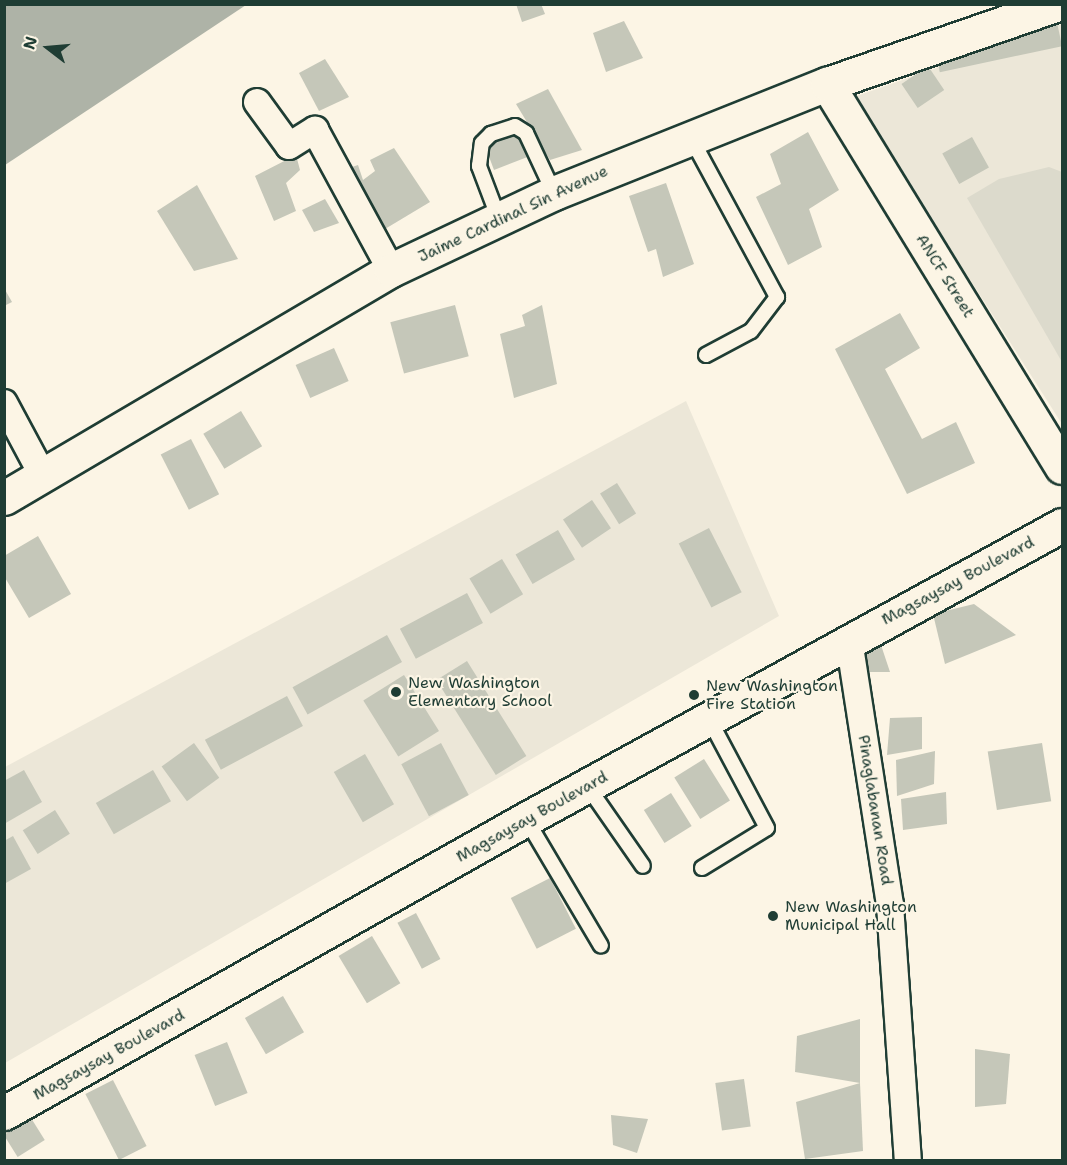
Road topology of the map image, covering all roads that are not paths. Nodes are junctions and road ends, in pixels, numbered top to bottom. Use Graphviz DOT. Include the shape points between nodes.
graph roads {
  1 [pos="1058,4"];
  2 [pos="827,84"];
  3 [pos="257,102"];
  4 [pos="690,136"];
  5 [pos="554,193"];
  6 [pos="499,219"];
  7 [pos="391,270"];
  8 [pos="706,354"];
  9 [pos="4,403"];
  10 [pos="1062,467"];
  11 [pos="44,477"];
  12 [pos="4,498"];
  13 [pos="1062,525"];
  14 [pos="849,640"];
  15 [pos="709,719"];
  16 [pos="588,787"];
  17 [pos="526,819"];
  18 [pos="643,866"];
  19 [pos="702,868"];
  20 [pos="601,946"];
  21 [pos="4,1113"];
  22 [pos="908,1161"];
  1 -- 2 [label="main road, Jaime Cardinal Sin Avenue"];
  2 -- 4 [label="main road, Jaime Cardinal Sin Avenue"];
  2 -- 10 [label="main road, ANCF Street"];
  3 -- 7 [label="street" via="289,146 315,130"];
  4 -- 5 [label="main road, Jaime Cardinal Sin Avenue"];
  4 -- 8 [label="lane" via="777,297 751,331"];
  5 -- 6 [label="main road, Jaime Cardinal Sin Avenue"];
  5 -- 6 [label="lane" via="526,132 515,126 491,134 482,142 479,166"];
  6 -- 7 [label="main road, Jaime Cardinal Sin Avenue"];
  7 -- 11 [label="main road, Jaime Cardinal Sin Avenue"];
  9 -- 11 [label="street"];
  11 -- 12 [label="main road, Jaime Cardinal Sin Avenue"];
  13 -- 14 [label="main road, Magsaysay Boulevard"];
  14 -- 15 [label="main road, Magsaysay Boulevard"];
  14 -- 22 [label="street, Pinaglabanan Road" via="890,905"];
  15 -- 16 [label="main road, Magsaysay Boulevard"];
  15 -- 19 [label="lane" via="767,828"];
  16 -- 17 [label="main road, Magsaysay Boulevard"];
  16 -- 18 [label="lane"];
  17 -- 20 [label="lane"];
  17 -- 21 [label="main road, Magsaysay Boulevard"];
}
